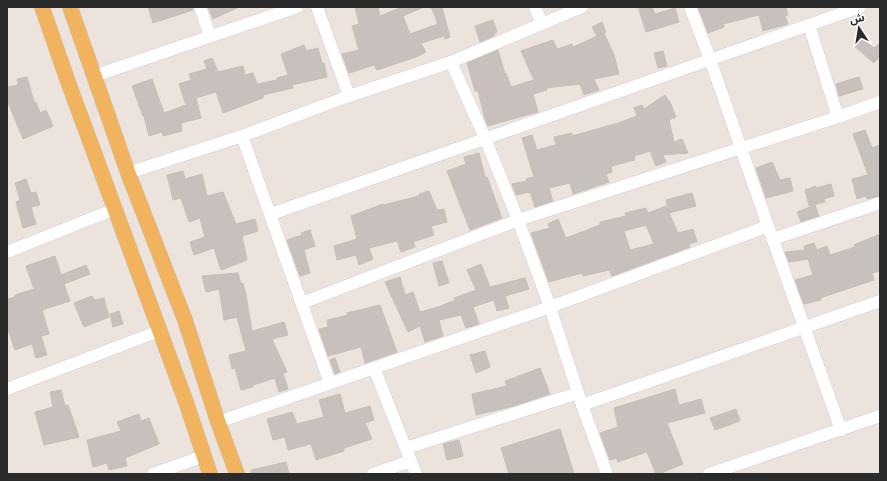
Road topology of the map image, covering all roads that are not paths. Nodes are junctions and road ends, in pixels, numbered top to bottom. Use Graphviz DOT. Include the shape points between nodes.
graph roads {
  1 [pos="42,7"];
  2 [pos="70,7"];
  3 [pos="200,7"];
  4 [pos="297,7"];
  5 [pos="316,7"];
  6 [pos="535,7"];
  7 [pos="582,7"];
  8 [pos="690,7"];
  9 [pos="860,7"];
  10 [pos="542,24"];
  11 [pos="809,25"];
  12 [pos="210,36"];
  13 [pos="710,59"];
  14 [pos="451,62"];
  15 [pos="94,76"];
  16 [pos="349,96"];
  17 [pos="880,102"];
  18 [pos="838,117"];
  19 [pos="242,136"];
  20 [pos="485,138"];
  21 [pos="741,148"];
  22 [pos="128,173"];
  23 [pos="880,203"];
  24 [pos="115,209"];
  25 [pos="271,214"];
  26 [pos="518,220"];
  27 [pos="768,226"];
  28 [pos="773,239"];
  29 [pos="7,252"];
  30 [pos="880,301"];
  31 [pos="302,303"];
  32 [pos="550,307"];
  33 [pos="804,327"];
  34 [pos="160,331"];
  35 [pos="374,368"];
  36 [pos="330,383"];
  37 [pos="7,389"];
  38 [pos="580,399"];
  39 [pos="880,416"];
  40 [pos="218,422"];
  41 [pos="841,430"];
  42 [pos="406,448"];
  43 [pos="204,456"];
  44 [pos="411,461"];
  45 [pos="742,468"];
  46 [pos="153,474"];
  47 [pos="210,474"];
  48 [pos="237,474"];
  49 [pos="373,474"];
  50 [pos="416,474"];
  51 [pos="608,474"];
  52 [pos="709,474"];
  1 -- 24 [label="main road"];
  2 -- 15 [label="main road"];
  3 -- 12 [label="street"];
  4 -- 12 [label="street"];
  5 -- 16 [label="street"];
  6 -- 10 [label="street"];
  7 -- 10 [label="street"];
  8 -- 13 [label="street"];
  9 -- 11 [label="street"];
  10 -- 14 [label="street"];
  11 -- 13 [label="street"];
  11 -- 18 [label="street"];
  12 -- 15 [label="street"];
  13 -- 20 [label="street"];
  13 -- 21 [label="street"];
  14 -- 16 [label="street"];
  14 -- 20 [label="street"];
  15 -- 22 [label="main road"];
  16 -- 19 [label="street"];
  17 -- 18 [label="street"];
  18 -- 21 [label="street"];
  19 -- 22 [label="street"];
  19 -- 25 [label="street"];
  20 -- 25 [label="street"];
  20 -- 26 [label="street"];
  21 -- 26 [label="street"];
  21 -- 27 [label="street"];
  22 -- 40 [label="main road" via="185,320"];
  23 -- 28 [label="street"];
  24 -- 29 [label="street"];
  24 -- 34 [label="main road"];
  25 -- 31 [label="street"];
  26 -- 31 [label="street"];
  26 -- 32 [label="street"];
  27 -- 28 [label="street"];
  27 -- 32 [label="street"];
  28 -- 33 [label="street"];
  30 -- 33 [label="street"];
  31 -- 36 [label="street"];
  32 -- 35 [label="street"];
  32 -- 38 [label="street"];
  33 -- 38 [label="street"];
  33 -- 41 [label="street"];
  34 -- 37 [label="street"];
  34 -- 43 [label="main road"];
  35 -- 36 [label="street"];
  35 -- 42 [label="street"];
  36 -- 40 [label="street"];
  38 -- 42 [label="street"];
  38 -- 51 [label="street"];
  39 -- 41 [label="street"];
  40 -- 48 [label="main road"];
  41 -- 45 [label="street"];
  42 -- 44 [label="street"];
  43 -- 46 [label="street"];
  43 -- 47 [label="main road"];
  44 -- 49 [label="street"];
  44 -- 50 [label="street"];
  45 -- 52 [label="street"];
}
